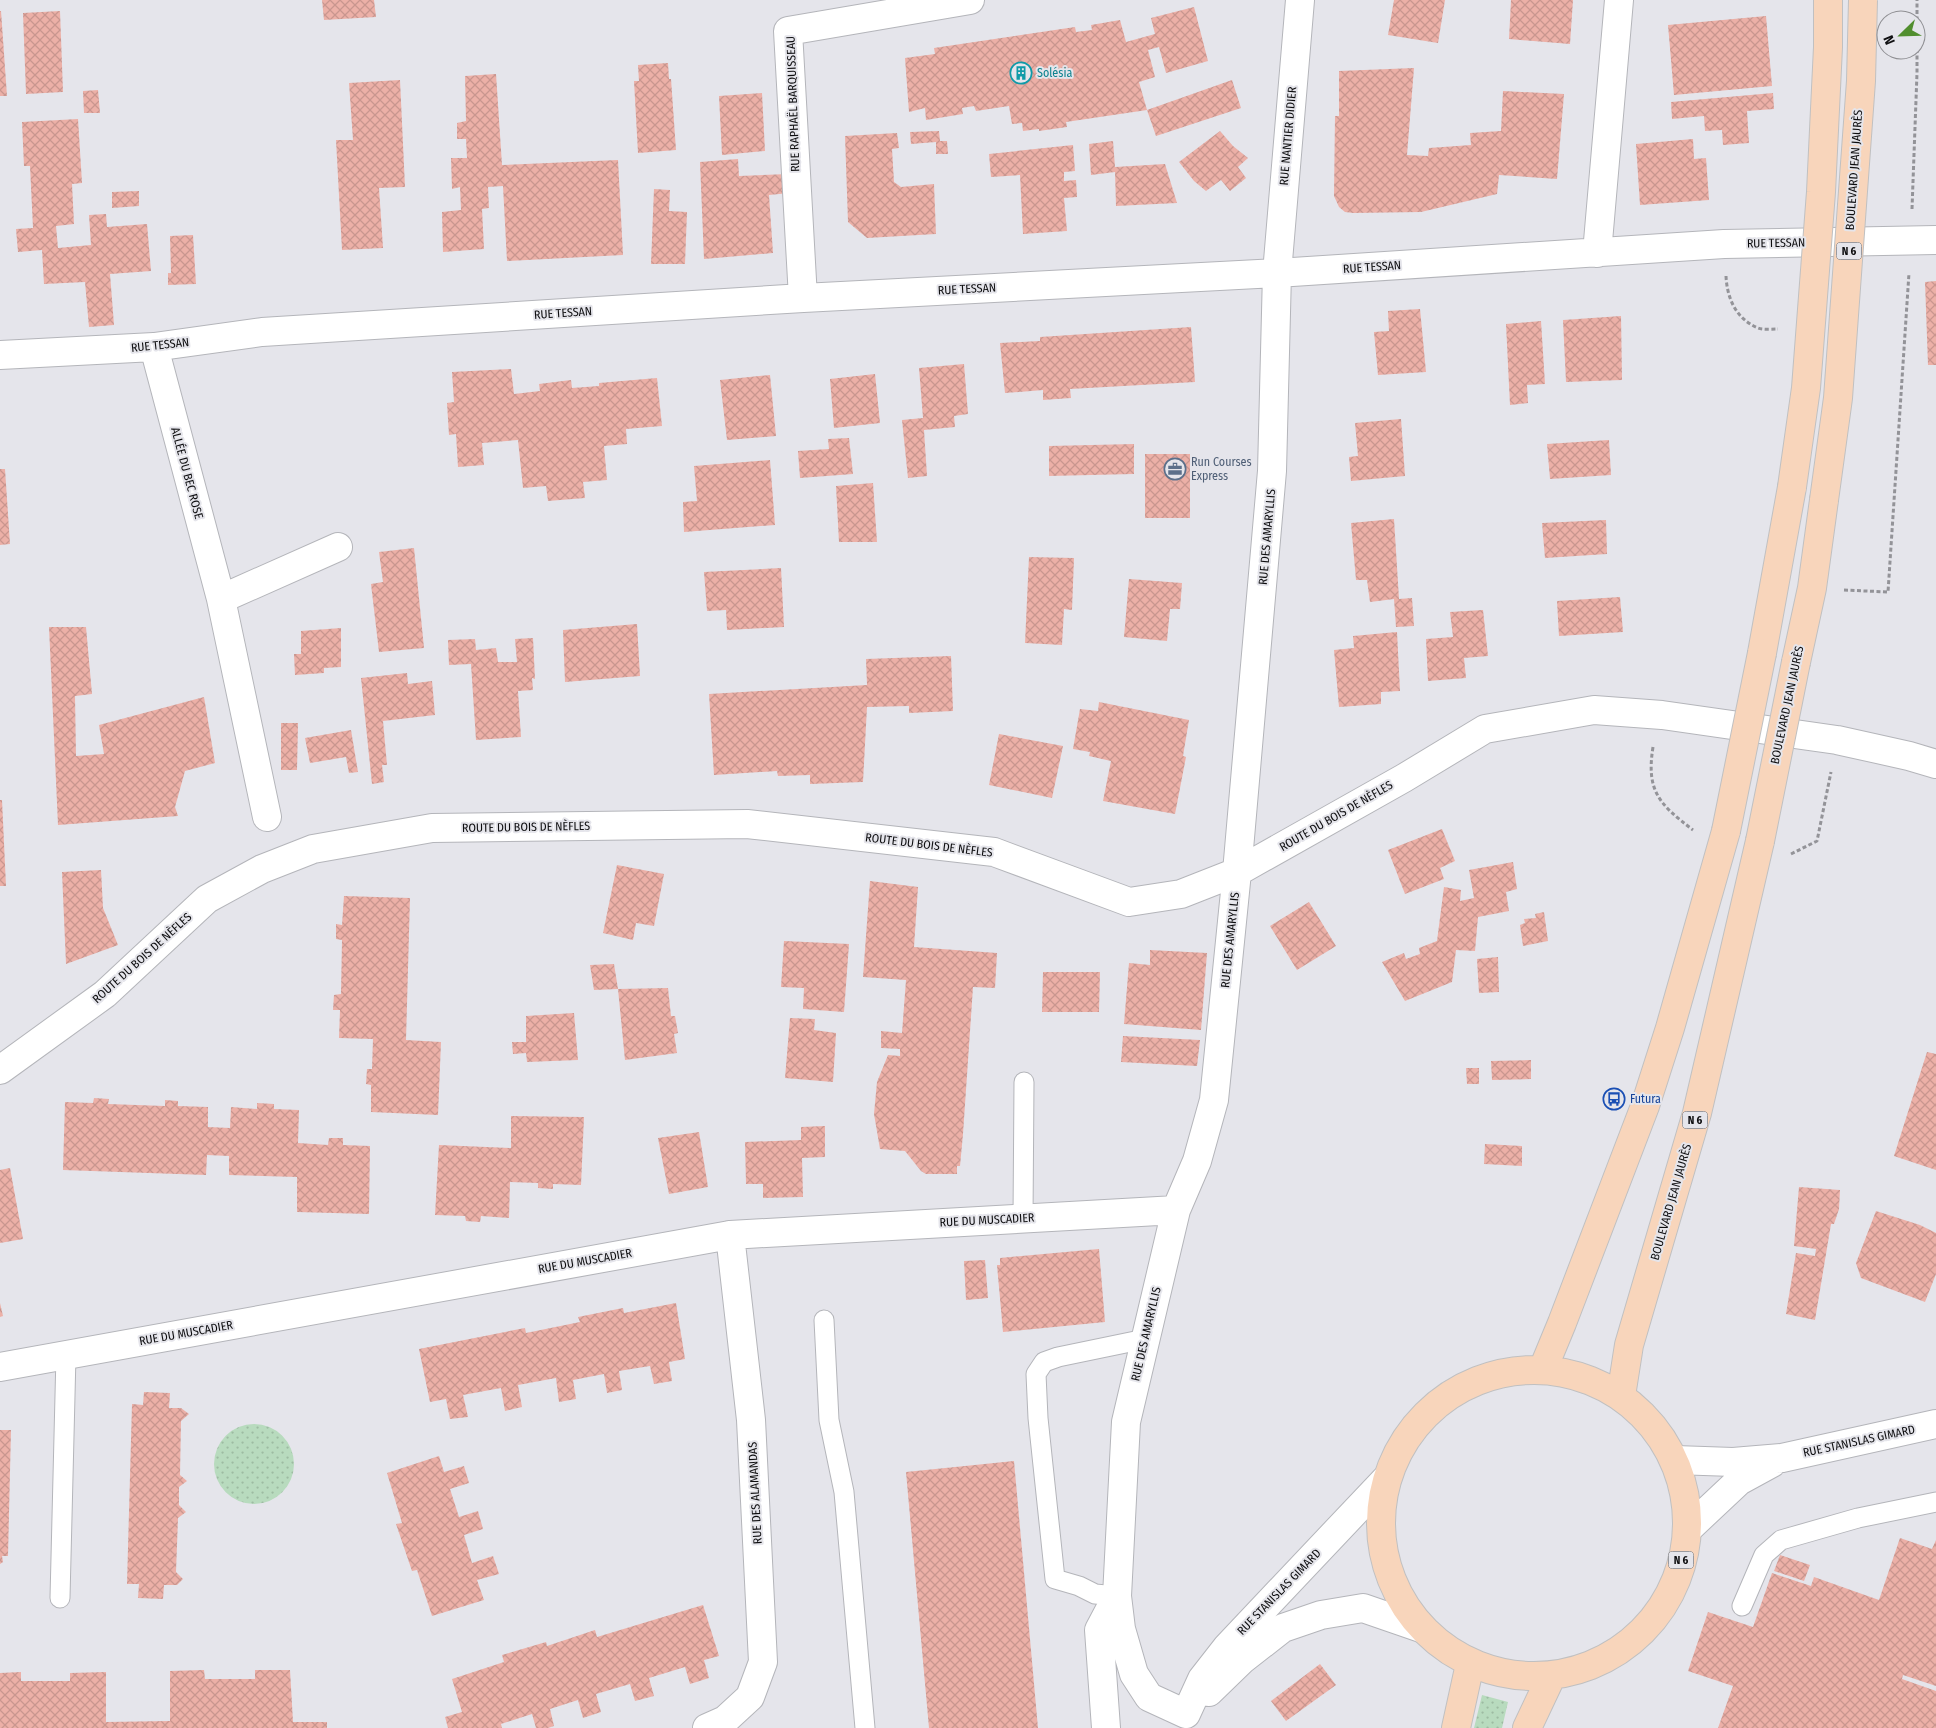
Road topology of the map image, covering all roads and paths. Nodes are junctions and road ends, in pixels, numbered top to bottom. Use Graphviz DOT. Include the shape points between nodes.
graph roads {
  1 [pos="970,0"];
  2 [pos="1300,0"];
  3 [pos="1619,0"];
  4 [pos="1828,0"];
  5 [pos="1862,0"];
  6 [pos="1917,0"];
  7 [pos="1923,240"];
  8 [pos="1724,244"];
  9 [pos="1597,253"];
  10 [pos="1277,273"];
  11 [pos="803,298"];
  12 [pos="1778,329"];
  13 [pos="154,347"];
  14 [pos="0,355"];
  15 [pos="338,547"];
  16 [pos="1842,590"];
  17 [pos="220,599"];
  18 [pos="1654,739"];
  19 [pos="1936,764"];
  20 [pos="1833,765"];
  21 [pos="267,817"];
  22 [pos="1693,830"];
  23 [pos="1786,857"];
  24 [pos="1237,872"];
  25 [pos="0,1070"];
  26 [pos="1024,1082"];
  27 [pos="1176,1210"];
  28 [pos="1023,1218"];
  29 [pos="730,1235"];
  30 [pos="824,1320"];
  31 [pos="1145,1339"];
  32 [pos="66,1355"];
  33 [pos="0,1367"];
  34 [pos="1543,1369"];
  35 [pos="1621,1396"];
  36 [pos="1936,1424"];
  37 [pos="1782,1458"];
  38 [pos="1675,1460"];
  39 [pos="1385,1480"];
  40 [pos="1936,1502"];
  41 [pos="1689,1528"];
  42 [pos="1117,1596"];
  43 [pos="60,1598"];
  44 [pos="1742,1606"];
  45 [pos="1421,1628"];
  46 [pos="1470,1664"];
  47 [pos="1551,1677"];
  48 [pos="1181,1721"];
  49 [pos="707,1728"];
  50 [pos="864,1728"];
  51 [pos="1106,1728"];
  52 [pos="1456,1728"];
  53 [pos="1527,1728"];
  1 -- 11 [label="street, RUE RAPHAËL BARQUISSEAU" via="788,31"];
  2 -- 10 [label="street, RUE NANTIER DIDIER"];
  3 -- 9 [label="street"];
  4 -- 34 [label="main road, bridge" via="1820,202 1806,388 1792,487 1726,831 1645,1106"];
  5 -- 35 [label="main road, BOULEVARD JEAN JAURÈS / N 6, bridge" via="1861,81 1838,398 1812,588 1760,841 1697,1113 1629,1345"];
  6 -- 7 [label="path"];
  7 -- 8 [label="street, RUE TESSAN"];
  7 -- 16 [label="path" via="1888,592"];
  8 -- 9 [label="street, RUE TESSAN"];
  8 -- 12 [label="path" via="1726,285 1731,303 1740,317 1759,328"];
  9 -- 10 [label="street, RUE TESSAN"];
  10 -- 11 [label="street, RUE TESSAN"];
  10 -- 24 [label="street, RUE DES AMARYLLIS" via="1272,471"];
  11 -- 13 [label="street, RUE TESSAN" via="262,332"];
  13 -- 14 [label="street, RUE TESSAN"];
  13 -- 17 [label="street, ALLÉE DU BEC ROSE"];
  15 -- 17 [label="street"];
  17 -- 21 [label="street, ALLÉE DU BEC ROSE"];
  18 -- 22 [label="path" via="1650,763 1659,799"];
  19 -- 24 [label="street, ROUTE DU BOIS DE NÈFLES" via="1837,740 1662,715 1594,710 1485,729"];
  20 -- 23 [label="path" via="1817,841"];
  24 -- 25 [label="street, ROUTE DU BOIS DE NÈFLES" via="1181,894 1130,902 994,852 747,824 432,828 313,849 262,869 207,899 105,994"];
  24 -- 27 [label="street, RUE DES AMARYLLIS" via="1214,1100 1197,1161"];
  26 -- 28 [label="lane"];
  27 -- 28 [label="street, RUE DU MUSCADIER"];
  27 -- 31 [label="street, RUE DES AMARYLLIS"];
  28 -- 29 [label="street, RUE DU MUSCADIER"];
  29 -- 32 [label="street, RUE DU MUSCADIER"];
  29 -- 49 [label="street, RUE DES ALAMANDAS" via="751,1420 763,1662 750,1697 725,1720"];
  30 -- 50 [label="lane" via="830,1420 844,1492"];
  31 -- 42 [label="street, RUE DES AMARYLLIS" via="1126,1422"];
  31 -- 42 [label="lane" via="1058,1357 1044,1362 1036,1374 1055,1579 1095,1594"];
  32 -- 33 [label="street, RUE DU MUSCADIER"];
  32 -- 43 [label="lane"];
  34 -- 35 [label="main road, N 6" via="1584,1377"];
  34 -- 39 [label="main road, N 6" via="1491,1374 1444,1396 1407,1433"];
  35 -- 38 [label="main road, N 6" via="1665,1443"];
  36 -- 37 [label="street, RUE STANISLAS GIMARD"];
  37 -- 38 [label="street, RUE STANISLAS GIMARD" via="1733,1462"];
  37 -- 41 [label="street, RUE STANISLAS GIMARD" via="1739,1481"];
  38 -- 41 [label="main road, N 6" via="1685,1492"];
  39 -- 45 [label="main road, N 6" via="1380,1532 1392,1584"];
  39 -- 48 [label="street, RUE STANISLAS GIMARD" via="1226,1647 1202,1679"];
  40 -- 44 [label="lane" via="1858,1518 1782,1540 1764,1555"];
  41 -- 47 [label="main road, N 6" via="1670,1594 1640,1634 1599,1663"];
  42 -- 48 [label="street, RUE DES AMARYLLIS" via="1121,1629 1134,1674 1149,1697"];
  42 -- 51 [label="street, RUE DES AMARYLLIS" via="1098,1630"];
  45 -- 46 [label="main road, N 6"];
  45 -- 48 [label="street, RUE STANISLAS GIMARD" via="1364,1608 1320,1614 1283,1628 1242,1660"];
  46 -- 47 [label="main road, N 6" via="1510,1676"];
  46 -- 52 [label="main road"];
  47 -- 53 [label="main road"];
}
